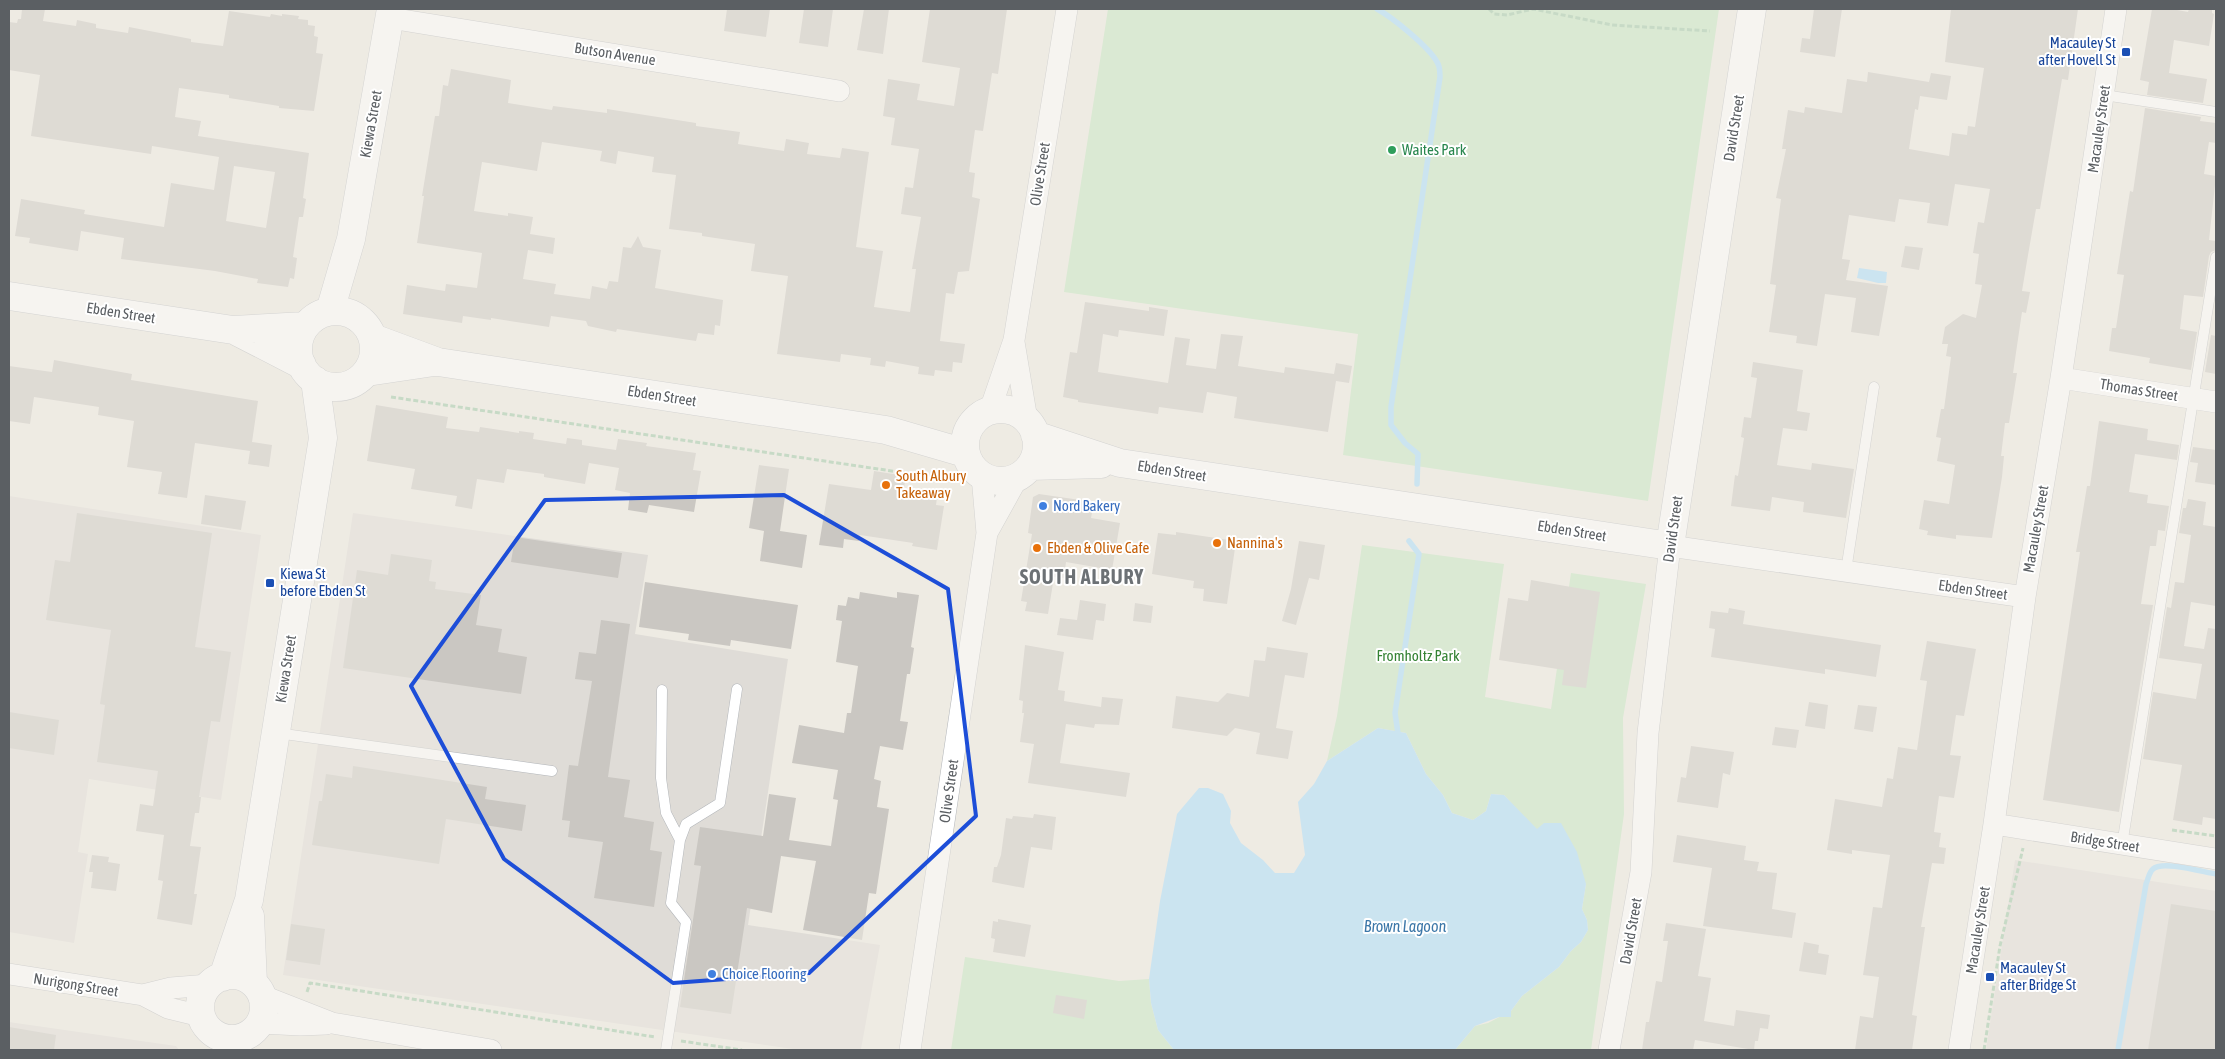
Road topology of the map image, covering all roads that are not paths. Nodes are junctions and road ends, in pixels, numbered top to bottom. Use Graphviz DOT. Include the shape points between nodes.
graph roads {
  1 [pos="1067,9"];
  2 [pos="1752,9"];
  3 [pos="2116,9"];
  4 [pos="390,13"];
  5 [pos="839,90"];
  6 [pos="2104,95"];
  7 [pos="2216,112"];
  8 [pos="351,239"];
  9 [pos="2216,257"];
  10 [pos="9,296"];
  11 [pos="330,311"];
  12 [pos="305,326"];
  13 [pos="366,328"];
  14 [pos="233,330"];
  15 [pos="1014,340"];
  16 [pos="438,362"];
  17 [pos="308,373"];
  18 [pos="2062,378"];
  19 [pos="358,379"];
  20 [pos="1874,387"];
  21 [pos="2194,398"];
  22 [pos="2216,402"];
  23 [pos="980,418"];
  24 [pos="1031,428"];
  25 [pos="886,430"];
  26 [pos="323,438"];
  27 [pos="965,453"];
  28 [pos="1120,463"];
  29 [pos="1024,472"];
  30 [pos="982,476"];
  31 [pos="987,533"];
  32 [pos="1670,546"];
  33 [pos="1846,571"];
  34 [pos="2025,597"];
  35 [pos="737,689"];
  36 [pos="662,690"];
  37 [pos="276,733"];
  38 [pos="552,771"];
  39 [pos="1994,824"];
  40 [pos="680,840"];
  41 [pos="2122,845"];
  42 [pos="2216,859"];
  43 [pos="250,900"];
  44 [pos="9,974"];
  45 [pos="216,981"];
  46 [pos="143,995"];
  47 [pos="252,1018"];
  48 [pos="212,1034"];
  49 [pos="491,1050"];
  50 [pos="666,1050"];
  51 [pos="910,1050"];
  52 [pos="1609,1050"];
  53 [pos="1959,1050"];
  1 -- 15 [label="street, Olive Street"];
  2 -- 32 [label="street, David Street"];
  3 -- 6 [label="street, Macauley Street"];
  4 -- 5 [label="street, Butson Avenue"];
  4 -- 8 [label="street, Kiewa Street"];
  6 -- 7 [label="lane"];
  6 -- 18 [label="street, Macauley Street"];
  8 -- 11 [label="street, Kiewa Street"];
  8 -- 13 [label="street, Kiewa Street"];
  9 -- 21 [label="lane"];
  10 -- 14 [label="street, Ebden Street"];
  11 -- 12 [label="street" via="316,316"];
  11 -- 13 [label="street" via="350,313"];
  12 -- 14 [label="street, Ebden Street"];
  12 -- 17 [label="street" via="298,345"];
  13 -- 16 [label="street, Ebden Street"];
  13 -- 19 [label="street" via="374,356"];
  14 -- 17 [label="street, Ebden Street"];
  15 -- 23 [label="street, Olive Street"];
  15 -- 24 [label="street, Olive Street"];
  16 -- 19 [label="street, Ebden Street"];
  16 -- 25 [label="street, Ebden Street"];
  17 -- 19 [label="street" via="331,387"];
  17 -- 26 [label="street, Kiewa Street"];
  18 -- 21 [label="street, Thomas Street"];
  18 -- 34 [label="street, Macauley Street"];
  19 -- 26 [label="street, Kiewa Street"];
  20 -- 33 [label="lane"];
  21 -- 22 [label="street, Thomas Street"];
  21 -- 41 [label="lane"];
  23 -- 24 [label="street" via="1010,410"];
  23 -- 25 [label="street, Ebden Street"];
  23 -- 27 [label="street" via="964,444"];
  24 -- 28 [label="street, Ebden Street"];
  24 -- 29 [label="street" via="1036,451"];
  25 -- 27 [label="street, Ebden Street"];
  26 -- 37 [label="street, Kiewa Street"];
  27 -- 30 [label="street" via="974,470"];
  28 -- 29 [label="street, Ebden Street"];
  28 -- 32 [label="street, Ebden Street"];
  29 -- 30 [label="street" via="1000,481"];
  29 -- 31 [label="street, Olive Street"];
  30 -- 31 [label="street, Olive Street"];
  31 -- 51 [label="street, Olive Street"];
  32 -- 33 [label="street, Ebden Street"];
  32 -- 52 [label="street, David Street" via="1648,733 1641,872"];
  33 -- 34 [label="street, Ebden Street"];
  34 -- 39 [label="street, Macauley Street"];
  35 -- 40 [label="lane" via="720,803 686,824"];
  36 -- 40 [label="lane" via="660,778 666,813"];
  37 -- 38 [label="lane"];
  37 -- 43 [label="street, Kiewa Street"];
  39 -- 41 [label="street, Bridge Street"];
  39 -- 53 [label="street, Macauley Street"];
  40 -- 50 [label="lane" via="671,903 686,922"];
  41 -- 42 [label="street, Bridge Street"];
  43 -- 45 [label="street, Kiewa Street"];
  43 -- 47 [label="street, Kiewa Street"];
  44 -- 46 [label="street, Nurigong Street"];
  45 -- 46 [label="street, Nurigong Street"];
  45 -- 47 [label="street" via="234,975 244,977"];
  45 -- 48 [label="street" via="201,999"];
  46 -- 48 [label="street, Nurigong Street"];
  47 -- 48 [label="street" via="226,1039"];
  47 -- 49 [label="street" via="332,1023"];
}
